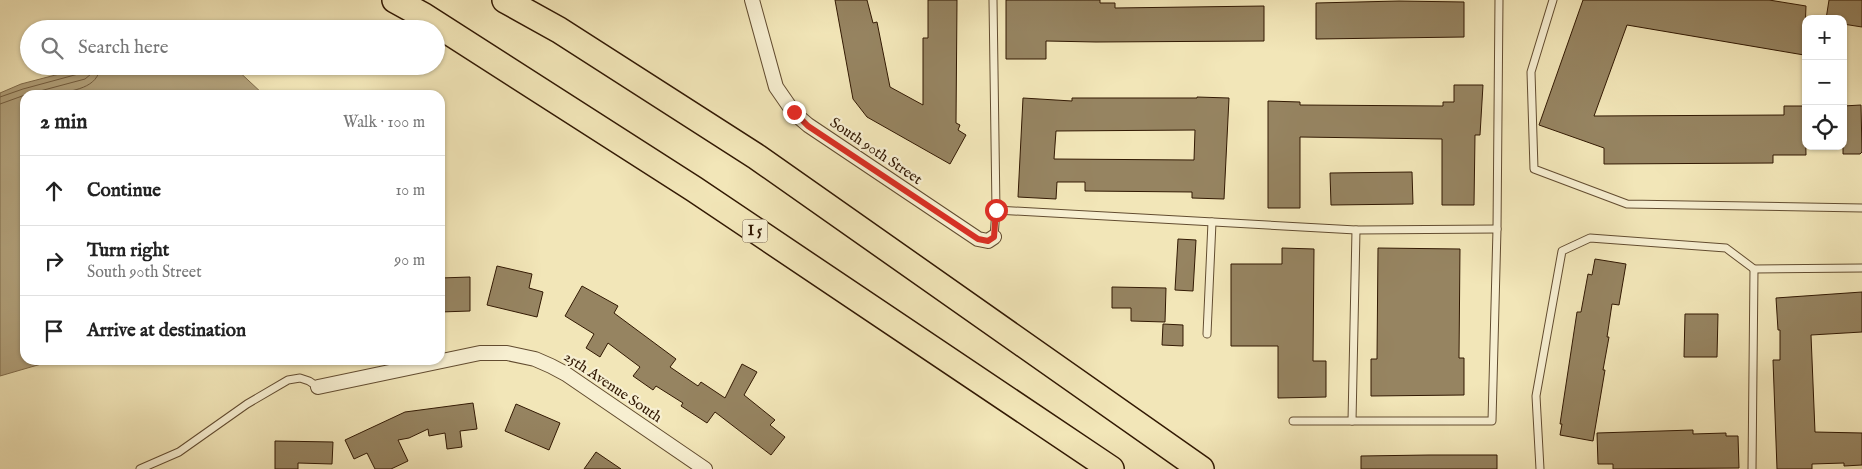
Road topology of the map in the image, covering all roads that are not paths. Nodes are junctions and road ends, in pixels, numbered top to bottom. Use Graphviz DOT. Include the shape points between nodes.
graph roads {
  1 [pos="395,0"];
  2 [pos="505,0"];
  3 [pos="752,0"];
  4 [pos="993,0"];
  5 [pos="1499,0"];
  6 [pos="1553,0"];
  7 [pos="430,20"];
  8 [pos="445,29"];
  9 [pos="1862,208"];
  10 [pos="996,210"];
  11 [pos="1212,222"];
  12 [pos="1497,229"];
  13 [pos="1356,230"];
  14 [pos="994,237"];
  15 [pos="1862,268"];
  16 [pos="1754,269"];
  17 [pos="1207,334"];
  18 [pos="445,360"];
  19 [pos="423,365"];
  20 [pos="318,387"];
  21 [pos="1293,421"];
  22 [pos="1352,421"];
  23 [pos="140,469"];
  24 [pos="705,469"];
  25 [pos="1111,469"];
  26 [pos="1201,469"];
  27 [pos="1540,469"];
  28 [pos="1752,469"];
  1 -- 7 [label="highway, I 5"];
  2 -- 26 [label="highway" via="560,30 757,157"];
  3 -- 14 [label="street, South 90th Street" via="776,88 808,126 978,239 988,241"];
  4 -- 10 [label="lane"];
  5 -- 12 [label="lane"];
  6 -- 9 [label="lane" via="1531,72 1534,169 1628,204"];
  8 -- 25 [label="highway, I 5" via="694,189"];
  10 -- 11 [label="lane"];
  10 -- 14 [label="lane"];
  11 -- 13 [label="lane"];
  11 -- 17 [label="lane"];
  12 -- 13 [label="lane"];
  12 -- 22 [label="lane" via="1492,421"];
  13 -- 22 [label="lane"];
  15 -- 16 [label="lane"];
  16 -- 27 [label="lane" via="1726,248 1590,238 1562,251 1536,396"];
  16 -- 28 [label="lane"];
  18 -- 24 [label="street, 25th Avenue South" via="480,353 516,354 535,359 559,370"];
  19 -- 20 [label="street, 25th Avenue South"];
  20 -- 23 [label="lane" via="300,378 288,380 247,404 179,452"];
  21 -- 22 [label="lane"];
}
